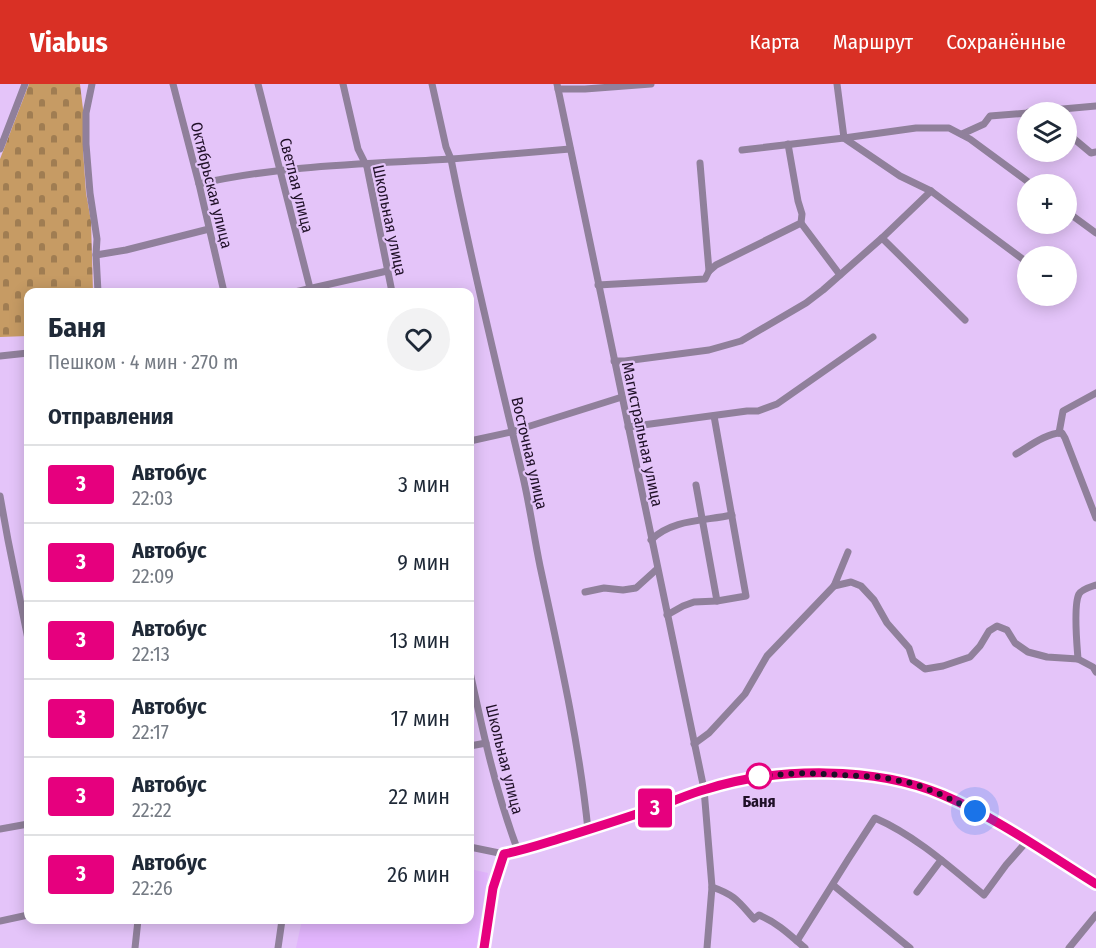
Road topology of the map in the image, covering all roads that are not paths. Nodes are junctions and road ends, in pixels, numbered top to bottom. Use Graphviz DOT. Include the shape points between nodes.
graph roads {
  1 [pos="25,84"];
  2 [pos="92,84"];
  3 [pos="173,84"];
  4 [pos="258,84"];
  5 [pos="343,84"];
  6 [pos="432,84"];
  7 [pos="651,84"];
  8 [pos="837,84"];
  9 [pos="637,85"];
  10 [pos="557,87"];
  11 [pos="1096,106"];
  12 [pos="1077,108"];
  13 [pos="1017,114"];
  14 [pos="962,134"];
  15 [pos="844,138"];
  16 [pos="1077,142"];
  17 [pos="788,144"];
  18 [pos="0,149"];
  19 [pos="570,149"];
  20 [pos="742,150"];
  21 [pos="1096,153"];
  22 [pos="451,159"];
  23 [pos="365,163"];
  24 [pos="700,163"];
  25 [pos="280,171"];
  26 [pos="1017,174"];
  27 [pos="199,184"];
  28 [pos="931,191"];
  29 [pos="1077,219"];
  30 [pos="801,223"];
  31 [pos="209,229"];
  32 [pos="1096,233"];
  33 [pos="882,238"];
  34 [pos="96,255"];
  35 [pos="1017,255"];
  36 [pos="387,271"];
  37 [pos="710,271"];
  38 [pos="840,275"];
  39 [pos="598,285"];
  40 [pos="98,288"];
  41 [pos="223,288"];
  42 [pos="309,288"];
  43 [pos="322,288"];
  44 [pos="391,288"];
  45 [pos="964,320"];
  46 [pos="873,337"];
  47 [pos="24,353"];
  48 [pos="0,356"];
  49 [pos="614,361"];
  50 [pos="1096,393"];
  51 [pos="622,397"];
  52 [pos="714,416"];
  53 [pos="628,428"];
  54 [pos="511,432"];
  55 [pos="1059,433"];
  56 [pos="474,440"];
  57 [pos="1016,454"];
  58 [pos="696,485"];
  59 [pos="0,496"];
  60 [pos="732,515"];
  61 [pos="1096,518"];
  62 [pos="703,520"];
  63 [pos="651,540"];
  64 [pos="4,541"];
  65 [pos="848,552"];
  66 [pos="657,569"];
  67 [pos="1096,585"];
  68 [pos="834,586"];
  69 [pos="585,592"];
  70 [pos="717,601"];
  71 [pos="667,615"];
  72 [pos="24,623"];
  73 [pos="1078,659"];
  74 [pos="1096,672"];
  75 [pos="474,690"];
  76 [pos="486,743"];
  77 [pos="694,744"];
  78 [pos="474,745"];
  79 [pos="704,789"];
  80 [pos="24,825"];
  81 [pos="0,830"];
  82 [pos="588,830"];
  83 [pos="1028,840"];
  84 [pos="474,848"];
  85 [pos="518,851"];
  86 [pos="504,854"];
  87 [pos="941,860"];
  88 [pos="1096,884"];
  89 [pos="833,885"];
  90 [pos="712,887"];
  91 [pos="917,892"];
  92 [pos="1096,915"];
  93 [pos="24,916"];
  94 [pos="0,921"];
  95 [pos="138,924"];
  96 [pos="281,924"];
  97 [pos="797,941"];
  98 [pos="135,948"];
  99 [pos="278,948"];
  100 [pos="486,948"];
  101 [pos="707,948"];
  102 [pos="805,948"];
  103 [pos="910,948"];
  104 [pos="1069,948"];
  1 -- 18 [label="street"];
  2 -- 34 [label="street" via="86,113 86,144"];
  3 -- 27 [label="street, Октябрьская улица"];
  4 -- 25 [label="street, Светлая улица"];
  5 -- 23 [label="street, Школьная улица"];
  6 -- 22 [label="street, Восточная улица"];
  7 -- 9 [label="street"];
  8 -- 15 [label="street"];
  9 -- 10 [label="street"];
  10 -- 19 [label="street, Магистральная улица"];
  11 -- 12 [label="street"];
  13 -- 14 [label="street" via="990,116 984,124"];
  14 -- 15 [label="street" via="949,128 916,128"];
  14 -- 26 [label="street"];
  15 -- 17 [label="street"];
  15 -- 28 [label="street" via="900,176"];
  16 -- 21 [label="street" via="1090,153"];
  17 -- 20 [label="street"];
  17 -- 30 [label="street"];
  19 -- 22 [label="street"];
  19 -- 39 [label="street, Магистральная улица"];
  22 -- 23 [label="street"];
  22 -- 54 [label="street, Восточная улица"];
  23 -- 25 [label="street"];
  23 -- 36 [label="street, Школьная улица"];
  24 -- 37 [label="street"];
  25 -- 27 [label="street"];
  25 -- 42 [label="street, Светлая улица"];
  27 -- 31 [label="street, Октябрьская улица"];
  28 -- 33 [label="street"];
  28 -- 35 [label="street"];
  29 -- 32 [label="street"];
  30 -- 37 [label="street"];
  30 -- 38 [label="street"];
  31 -- 34 [label="street"];
  31 -- 41 [label="street, Октябрьская улица"];
  33 -- 38 [label="street"];
  33 -- 45 [label="street"];
  34 -- 40 [label="street"];
  36 -- 43 [label="street"];
  36 -- 44 [label="street, Школьная улица"];
  37 -- 39 [label="street" via="705,279"];
  38 -- 49 [label="street" via="806,303 741,341 709,350"];
  39 -- 49 [label="street, Магистральная улица"];
  46 -- 52 [label="street" via="777,404 758,411"];
  47 -- 48 [label="street"];
  49 -- 51 [label="street, Магистральная улица"];
  50 -- 55 [label="street" via="1063,411"];
  51 -- 53 [label="street, Магистральная улица"];
  51 -- 54 [label="street"];
  52 -- 53 [label="street"];
  52 -- 60 [label="street"];
  53 -- 63 [label="street, Магистральная улица"];
  54 -- 56 [label="street"];
  54 -- 82 [label="street, Восточная улица" via="562,663"];
  55 -- 57 [label="street"];
  55 -- 61 [label="street" via="1065,438"];
  58 -- 62 [label="street"];
  59 -- 64 [label="street"];
  60 -- 62 [label="street"];
  60 -- 70 [label="street" via="746,596"];
  62 -- 63 [label="street" via="674,525"];
  62 -- 70 [label="street"];
  63 -- 66 [label="street, Магистральная улица"];
  64 -- 72 [label="street"];
  65 -- 68 [label="street"];
  66 -- 69 [label="street" via="631,589"];
  66 -- 71 [label="street, Магистральная улица"];
  67 -- 73 [label="street" via="1078,595"];
  68 -- 73 [label="street" via="851,582 861,586 909,648 913,660 925,669 970,657 997,626 1007,630 1015,643 1028,652"];
  68 -- 77 [label="street" via="767,656 745,694"];
  70 -- 71 [label="street" via="694,602"];
  71 -- 77 [label="street, Магистральная улица"];
  73 -- 74 [label="street"];
  75 -- 76 [label="street, Школьная улица"];
  76 -- 78 [label="street"];
  76 -- 85 [label="street, Школьная улица"];
  77 -- 79 [label="street, Магистральная улица"];
  79 -- 82 [label="street"];
  79 -- 83 [label="street" via="779,774 881,777 942,795"];
  79 -- 90 [label="street, Магистральная улица"];
  80 -- 81 [label="street"];
  82 -- 85 [label="street"];
  83 -- 87 [label="street" via="984,895"];
  83 -- 88 [label="street"];
  84 -- 86 [label="street"];
  85 -- 86 [label="street"];
  86 -- 100 [label="street" via="493,888"];
  87 -- 89 [label="street" via="875,818"];
  87 -- 91 [label="street"];
  89 -- 97 [label="street"];
  89 -- 103 [label="street"];
  90 -- 97 [label="street" via="735,897 754,919 759,915 766,918"];
  90 -- 101 [label="street, Магистральная улица"];
  92 -- 104 [label="street"];
  93 -- 94 [label="street"];
  95 -- 98 [label="street"];
  96 -- 99 [label="street"];
  97 -- 102 [label="street"];
}
